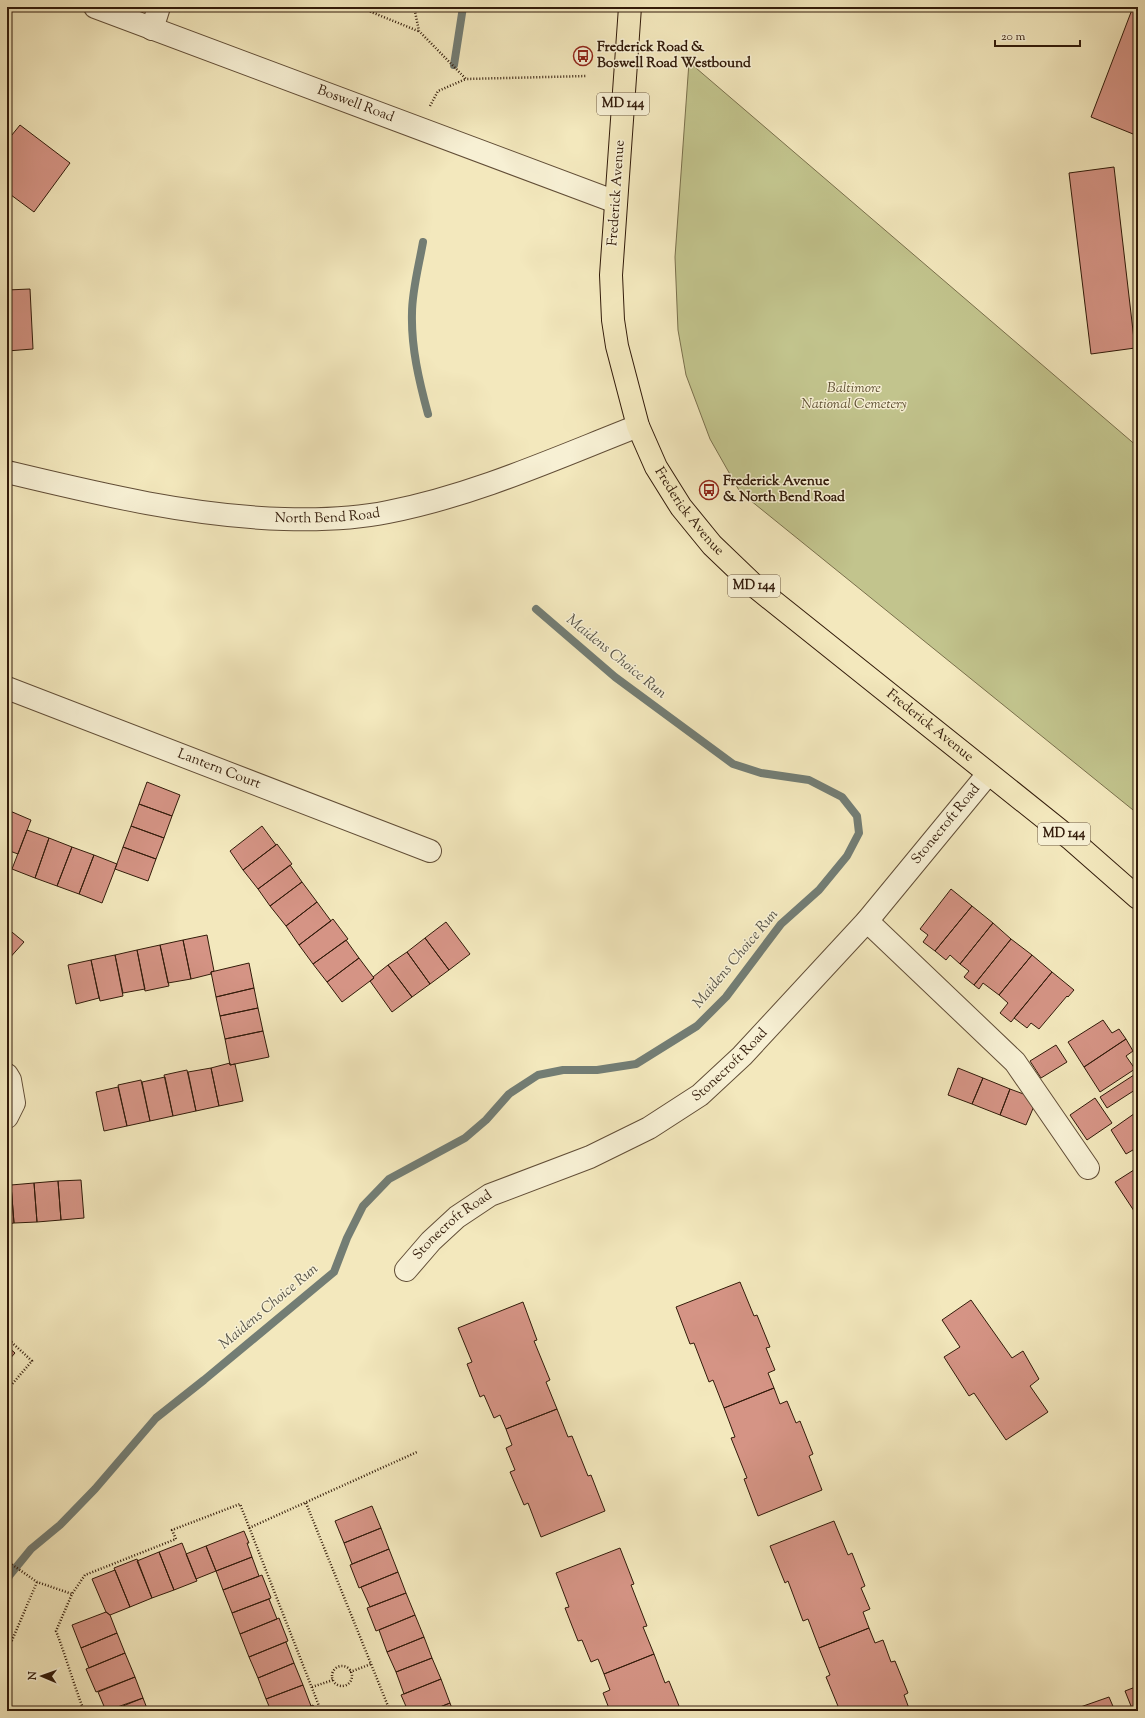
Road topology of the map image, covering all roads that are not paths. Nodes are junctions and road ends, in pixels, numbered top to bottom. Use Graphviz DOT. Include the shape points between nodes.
graph roads {
  1 [pos="96,7"];
  2 [pos="160,7"];
  3 [pos="630,7"];
  4 [pos="152,29"];
  5 [pos="616,202"];
  6 [pos="638,426"];
  7 [pos="7,472"];
  8 [pos="7,688"];
  9 [pos="988,774"];
  10 [pos="430,851"];
  11 [pos="1138,898"];
  12 [pos="867,920"];
  13 [pos="7,1075"];
  14 [pos="7,1117"];
  15 [pos="1088,1168"];
  16 [pos="406,1270"];
  1 -- 4 [label="street, Boswell Road"];
  2 -- 4 [label="street"];
  3 -- 5 [label="main road, Frederick Avenue / MD 144"];
  4 -- 5 [label="street, Boswell Road"];
  5 -- 6 [label="main road, Frederick Avenue / MD 144" via="611,275 613,320 623,374"];
  6 -- 7 [label="street, North Bend Road" via="452,497 387,512 325,520 261,518 183,510 119,499"];
  6 -- 9 [label="main road, Frederick Avenue / MD 144" via="656,467 681,506 712,545 758,590"];
  8 -- 10 [label="street, Lantern Court"];
  9 -- 11 [label="main road, Frederick Avenue / MD 144" via="1072,840"];
  9 -- 12 [label="street, Stonecroft Road"];
  12 -- 15 [label="street" via="1015,1062"];
  12 -- 16 [label="street, Stonecroft Road" via="742,1056 700,1095 649,1128 590,1157 490,1195 457,1217 431,1241"];
  13 -- 14 [label="street" via="14,1103"];
}
